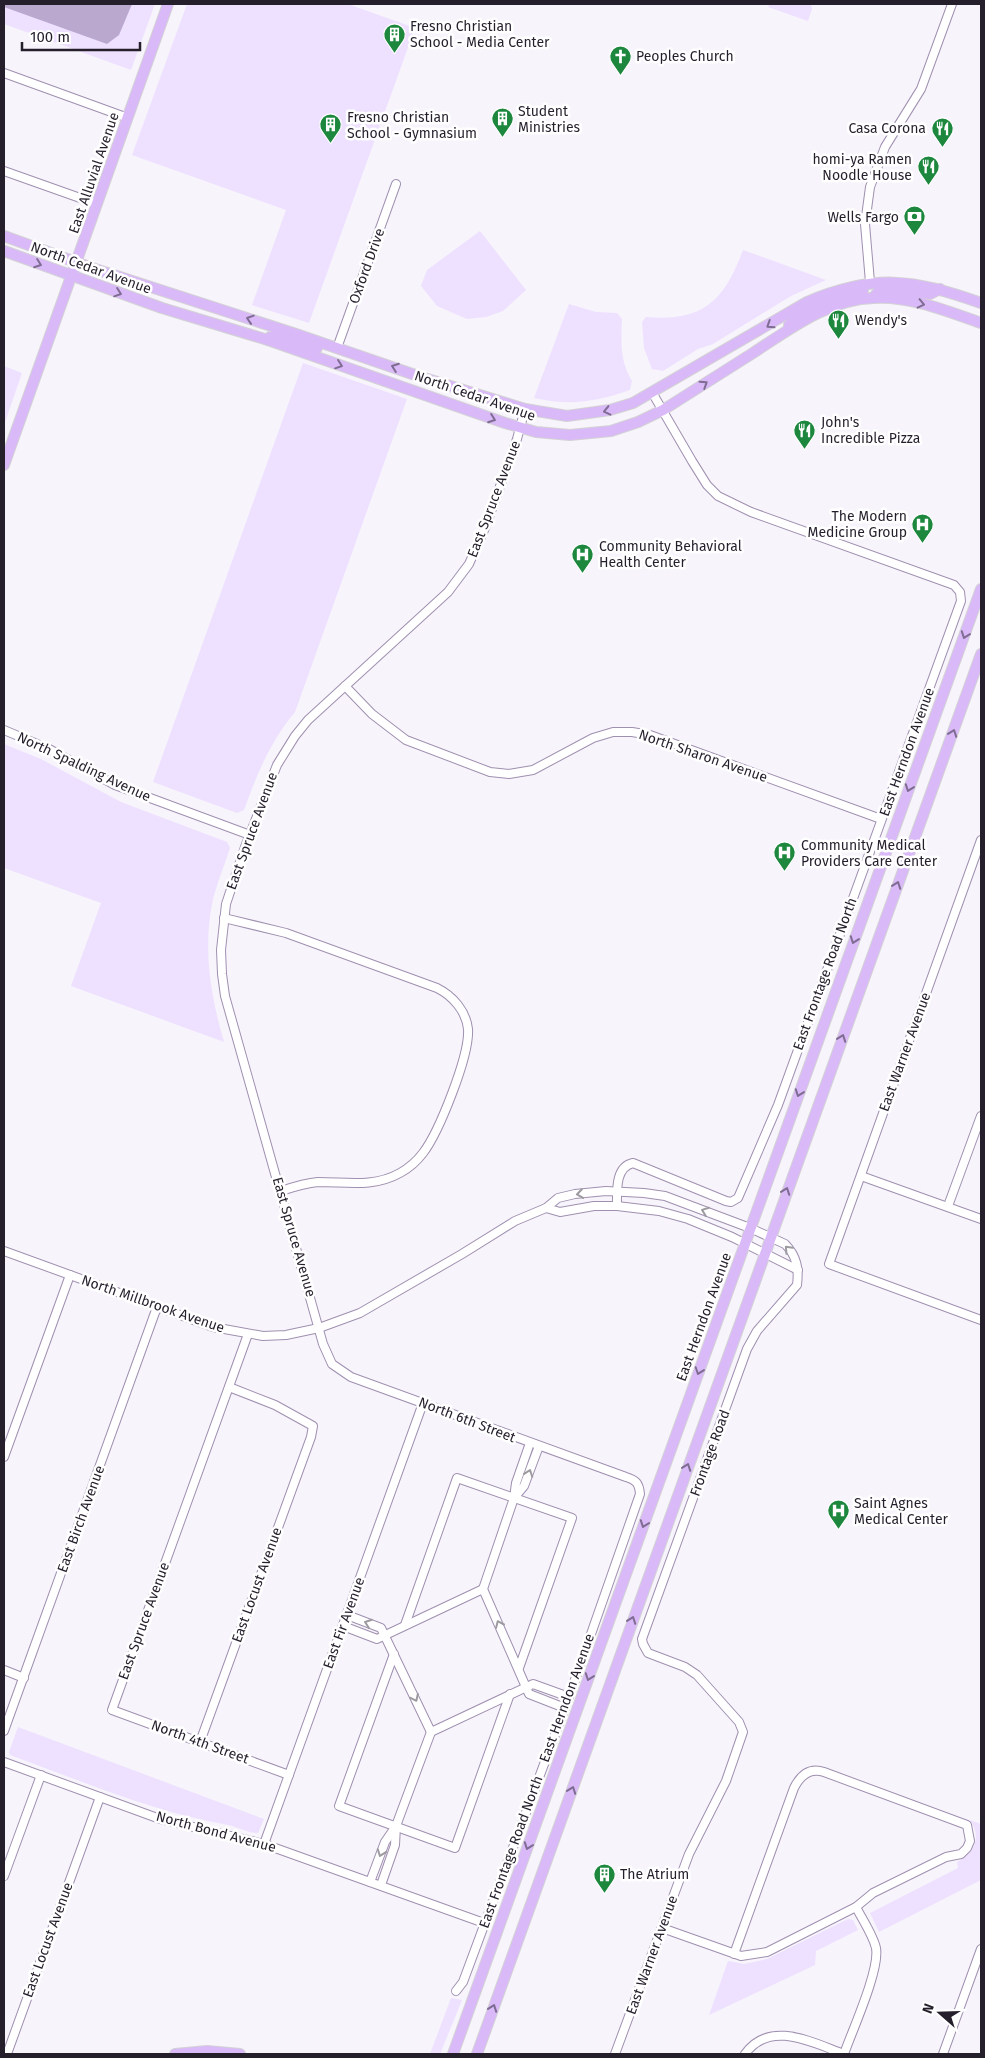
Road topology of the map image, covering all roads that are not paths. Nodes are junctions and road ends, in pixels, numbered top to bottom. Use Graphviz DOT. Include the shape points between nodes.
graph roads {
  1 [pos="168,4"];
  2 [pos="952,4"];
  3 [pos="4,73"];
  4 [pos="128,118"];
  5 [pos="4,170"];
  6 [pos="396,184"];
  7 [pos="97,204"];
  8 [pos="4,236"];
  9 [pos="4,251"];
  10 [pos="77,263"];
  11 [pos="72,276"];
  12 [pos="870,282"];
  13 [pos="940,289"];
  14 [pos="873,298"];
  15 [pos="981,303"];
  16 [pos="981,323"];
  17 [pos="778,336"];
  18 [pos="268,340"];
  19 [pos="338,348"];
  20 [pos="653,394"];
  21 [pos="525,409"];
  22 [pos="663,410"];
  23 [pos="520,428"];
  24 [pos="4,464"];
  25 [pos="981,589"];
  26 [pos="981,654"];
  27 [pos="345,686"];
  28 [pos="4,730"];
  29 [pos="881,819"];
  30 [pos="250,835"];
  31 [pos="981,840"];
  32 [pos="224,918"];
  33 [pos="981,1116"];
  34 [pos="861,1176"];
  35 [pos="281,1191"];
  36 [pos="617,1192"];
  37 [pos="617,1206"];
  38 [pos="948,1206"];
  39 [pos="546,1208"];
  40 [pos="981,1218"];
  41 [pos="750,1228"];
  42 [pos="770,1237"];
  43 [pos="745,1242"];
  44 [pos="4,1251"];
  45 [pos="764,1252"];
  46 [pos="798,1270"];
  47 [pos="70,1274"];
  48 [pos="157,1307"];
  49 [pos="981,1320"];
  50 [pos="319,1328"];
  51 [pos="248,1334"];
  52 [pos="229,1388"];
  53 [pos="423,1403"];
  54 [pos="530,1443"];
  55 [pos="539,1446"];
  56 [pos="4,1457"];
  57 [pos="639,1484"];
  58 [pos="514,1498"];
  59 [pos="483,1589"];
  60 [pos="346,1616"];
  61 [pos="405,1625"];
  62 [pos="342,1626"];
  63 [pos="385,1636"];
  64 [pos="644,1648"];
  65 [pos="394,1654"];
  66 [pos="519,1668"];
  67 [pos="4,1670"];
  68 [pos="24,1678"];
  69 [pos="525,1687"];
  70 [pos="510,1694"];
  71 [pos="569,1697"];
  72 [pos="565,1708"];
  73 [pos="112,1710"];
  74 [pos="4,1731"];
  75 [pos="432,1732"];
  76 [pos="200,1742"];
  77 [pos="4,1762"];
  78 [pos="41,1775"];
  79 [pos="289,1775"];
  80 [pos="100,1797"];
  81 [pos="396,1826"];
  82 [pos="264,1844"];
  83 [pos="4,1876"];
  84 [pos="370,1882"];
  85 [pos="380,1886"];
  86 [pos="856,1907"];
  87 [pos="484,1923"];
  88 [pos="662,1928"];
  89 [pos="981,1949"];
  90 [pos="734,1954"];
  91 [pos="456,1991"];
  92 [pos="205,2053"];
  93 [pos="7,2054"];
  94 [pos="175,2054"];
  95 [pos="240,2054"];
  96 [pos="453,2054"];
  97 [pos="476,2054"];
  98 [pos="616,2054"];
  99 [pos="746,2054"];
  100 [pos="844,2054"];
  101 [pos="943,2054"];
  1 -- 4 [label="main road, East Alluvial Avenue"];
  2 -- 12 [label="street" via="921,89 889,138 872,182 865,224"];
  3 -- 4 [label="street"];
  4 -- 7 [label="main road, East Alluvial Avenue"];
  5 -- 7 [label="street"];
  6 -- 19 [label="street, Oxford Drive"];
  7 -- 10 [label="main road, East Alluvial Avenue"];
  8 -- 10 [label="main road, North Cedar Avenue"];
  9 -- 11 [label="main road, North Cedar Avenue, one-way"];
  10 -- 11 [label="main road, East Alluvial Avenue"];
  19 -- 10 [label="main road, North Cedar Avenue, one-way"];
  11 -- 18 [label="main road, North Cedar Avenue, one-way"];
  11 -- 24 [label="main road, East Alluvial Avenue"];
  12 -- 13 [label="main road, North Cedar Avenue"];
  12 -- 17 [label="main road" via="863,291 827,301 798,316"];
  12 -- 20 [label="main road, North Cedar Avenue, one-way" via="807,302"];
  13 -- 14 [label="main road" via="930,294 879,291"];
  13 -- 15 [label="main road, North Cedar Avenue"];
  14 -- 16 [label="main road, North Cedar Avenue, one-way" via="894,298 926,305"];
  14 -- 17 [label="main road, North Cedar Avenue" via="831,308"];
  22 -- 17 [label="main road, North Cedar Avenue, one-way"];
  18 -- 19 [label="main road" via="279,336 326,351"];
  18 -- 23 [label="main road, North Cedar Avenue, one-way"];
  21 -- 19 [label="main road, North Cedar Avenue, one-way"];
  20 -- 21 [label="main road, North Cedar Avenue, one-way" via="633,404 586,415 567,416"];
  20 -- 22 [label="street"];
  21 -- 23 [label="street, East Spruce Avenue"];
  22 -- 23 [label="main road, North Cedar Avenue" via="622,427 588,434 548,434"];
  22 -- 29 [label="street, East Frontage Road North" via="707,485 718,496 751,512 954,585 960,592 961,601"];
  23 -- 27 [label="street, East Spruce Avenue" via="469,564 448,592"];
  25 -- 41 [label="main road, East Herndon Avenue, one-way"];
  42 -- 26 [label="main road, one-way"];
  27 -- 29 [label="street, North Sharon Avenue" via="372,714 406,740 490,772 509,774 533,770 593,738 613,732 632,732 650,735"];
  27 -- 30 [label="street, East Spruce Avenue" via="308,720 288,747 274,772"];
  28 -- 30 [label="street, North Spalding Avenue" via="49,749 115,785"];
  29 -- 36 [label="street, East Frontage Road North" via="778,1105 738,1198 726,1202 633,1163 620,1171"];
  30 -- 32 [label="street, East Spruce Avenue" via="230,890"];
  31 -- 34 [label="street, East Warner Avenue"];
  32 -- 35 [label="street, East Spruce Avenue" via="221,950 225,996"];
  32 -- 35 [label="street" via="286,932 437,988 456,1002 468,1027 466,1054 440,1125 413,1164 400,1174 374,1182 309,1183"];
  33 -- 38 [label="street"];
  34 -- 38 [label="street"];
  34 -- 49 [label="street, East Warner Avenue" via="829,1264"];
  35 -- 50 [label="street, East Spruce Avenue"];
  36 -- 37 [label="street, East Frontage Road North"];
  36 -- 39 [label="street, North Millbrook Avenue, one-way" via="565,1196"];
  41 -- 36 [label="street, North Millbrook Avenue, one-way" via="666,1196"];
  37 -- 39 [label="street, North Millbrook Avenue" via="560,1212"];
  37 -- 43 [label="street, North Millbrook Avenue" via="674,1215"];
  38 -- 40 [label="street"];
  39 -- 50 [label="street, North Millbrook Avenue" via="515,1221 360,1313"];
  41 -- 42 [label="street, North Millbrook Avenue"];
  41 -- 43 [label="main road, East Herndon Avenue"];
  42 -- 45 [label="main road"];
  46 -- 42 [label="street, North Millbrook Avenue, one-way" via="790,1249"];
  43 -- 45 [label="street, North Millbrook Avenue"];
  43 -- 96 [label="main road, East Herndon Avenue, one-way"];
  44 -- 47 [label="street, North Millbrook Avenue"];
  45 -- 46 [label="street, North Millbrook Avenue"];
  97 -- 45 [label="main road, one-way"];
  46 -- 64 [label="street, Frontage Road" via="795,1289 757,1331 747,1349 642,1638"];
  47 -- 48 [label="street, North Millbrook Avenue"];
  47 -- 56 [label="street"];
  48 -- 51 [label="street, North Millbrook Avenue" via="213,1327"];
  48 -- 68 [label="street, East Birch Avenue"];
  50 -- 51 [label="street, North Millbrook Avenue" via="286,1335"];
  50 -- 53 [label="street, North 6th Street" via="328,1357 341,1372"];
  51 -- 52 [label="street, East Spruce Avenue"];
  52 -- 73 [label="street, East Spruce Avenue"];
  52 -- 76 [label="street, East Locust Avenue" via="275,1405 313,1426"];
  53 -- 54 [label="street, North 6th Street"];
  53 -- 60 [label="street, East Fir Avenue"];
  54 -- 55 [label="street, North 6th Street"];
  54 -- 58 [label="street"];
  55 -- 57 [label="street, North 6th Street" via="626,1476"];
  58 -- 55 [label="street, one-way" via="524,1486"];
  57 -- 71 [label="street, East Frontage Road North" via="640,1494"];
  58 -- 59 [label="street"];
  58 -- 61 [label="street" via="457,1478"];
  58 -- 66 [label="street" via="572,1518"];
  59 -- 61 [label="street"];
  66 -- 59 [label="street, one-way"];
  60 -- 62 [label="street, East Fir Avenue"];
  63 -- 60 [label="street, one-way" via="381,1628"];
  61 -- 63 [label="street"];
  62 -- 63 [label="street" via="377,1639"];
  62 -- 79 [label="street, East Fir Avenue"];
  63 -- 65 [label="street"];
  64 -- 88 [label="street, East Warner Avenue" via="648,1653 697,1675 743,1729 726,1781 689,1854"];
  65 -- 75 [label="street, one-way"];
  65 -- 81 [label="street" via="339,1806"];
  66 -- 69 [label="street"];
  67 -- 68 [label="street"];
  68 -- 74 [label="street, East Birch Avenue"];
  69 -- 70 [label="street"];
  69 -- 71 [label="street" via="533,1684"];
  69 -- 72 [label="street" via="529,1694"];
  70 -- 75 [label="street"];
  70 -- 81 [label="street" via="455,1848"];
  71 -- 72 [label="street, East Frontage Road North"];
  72 -- 87 [label="street, East Frontage Road North"];
  73 -- 76 [label="street, North 4th Street"];
  75 -- 81 [label="street"];
  76 -- 79 [label="street, North 4th Street"];
  77 -- 78 [label="street, North Bond Avenue"];
  78 -- 80 [label="street, North Bond Avenue"];
  78 -- 83 [label="street"];
  79 -- 82 [label="street, East Fir Avenue"];
  80 -- 82 [label="street, North Bond Avenue" via="172,1822"];
  80 -- 93 [label="street, East Locust Avenue"];
  81 -- 84 [label="street, one-way" via="385,1842"];
  81 -- 85 [label="street" via="395,1845"];
  82 -- 84 [label="street, North Bond Avenue"];
  84 -- 85 [label="street, North Bond Avenue"];
  85 -- 87 [label="street, North Bond Avenue"];
  86 -- 90 [label="street" via="767,1952 750,1956"];
  86 -- 90 [label="street" via="873,1893 946,1857 961,1854 967,1848 970,1833 963,1823 824,1772 808,1772 794,1788"];
  86 -- 100 [label="street" via="876,1947 876,1958"];
  87 -- 91 [label="street, East Frontage Road North" via="463,1982"];
  88 -- 90 [label="street"];
  88 -- 98 [label="street, East Warner Avenue"];
  89 -- 101 [label="street"];
  92 -- 94 [label="main road"];
  92 -- 95 [label="main road"];
  99 -- 100 [label="street" via="762,2041 780,2035 797,2037"];
}
